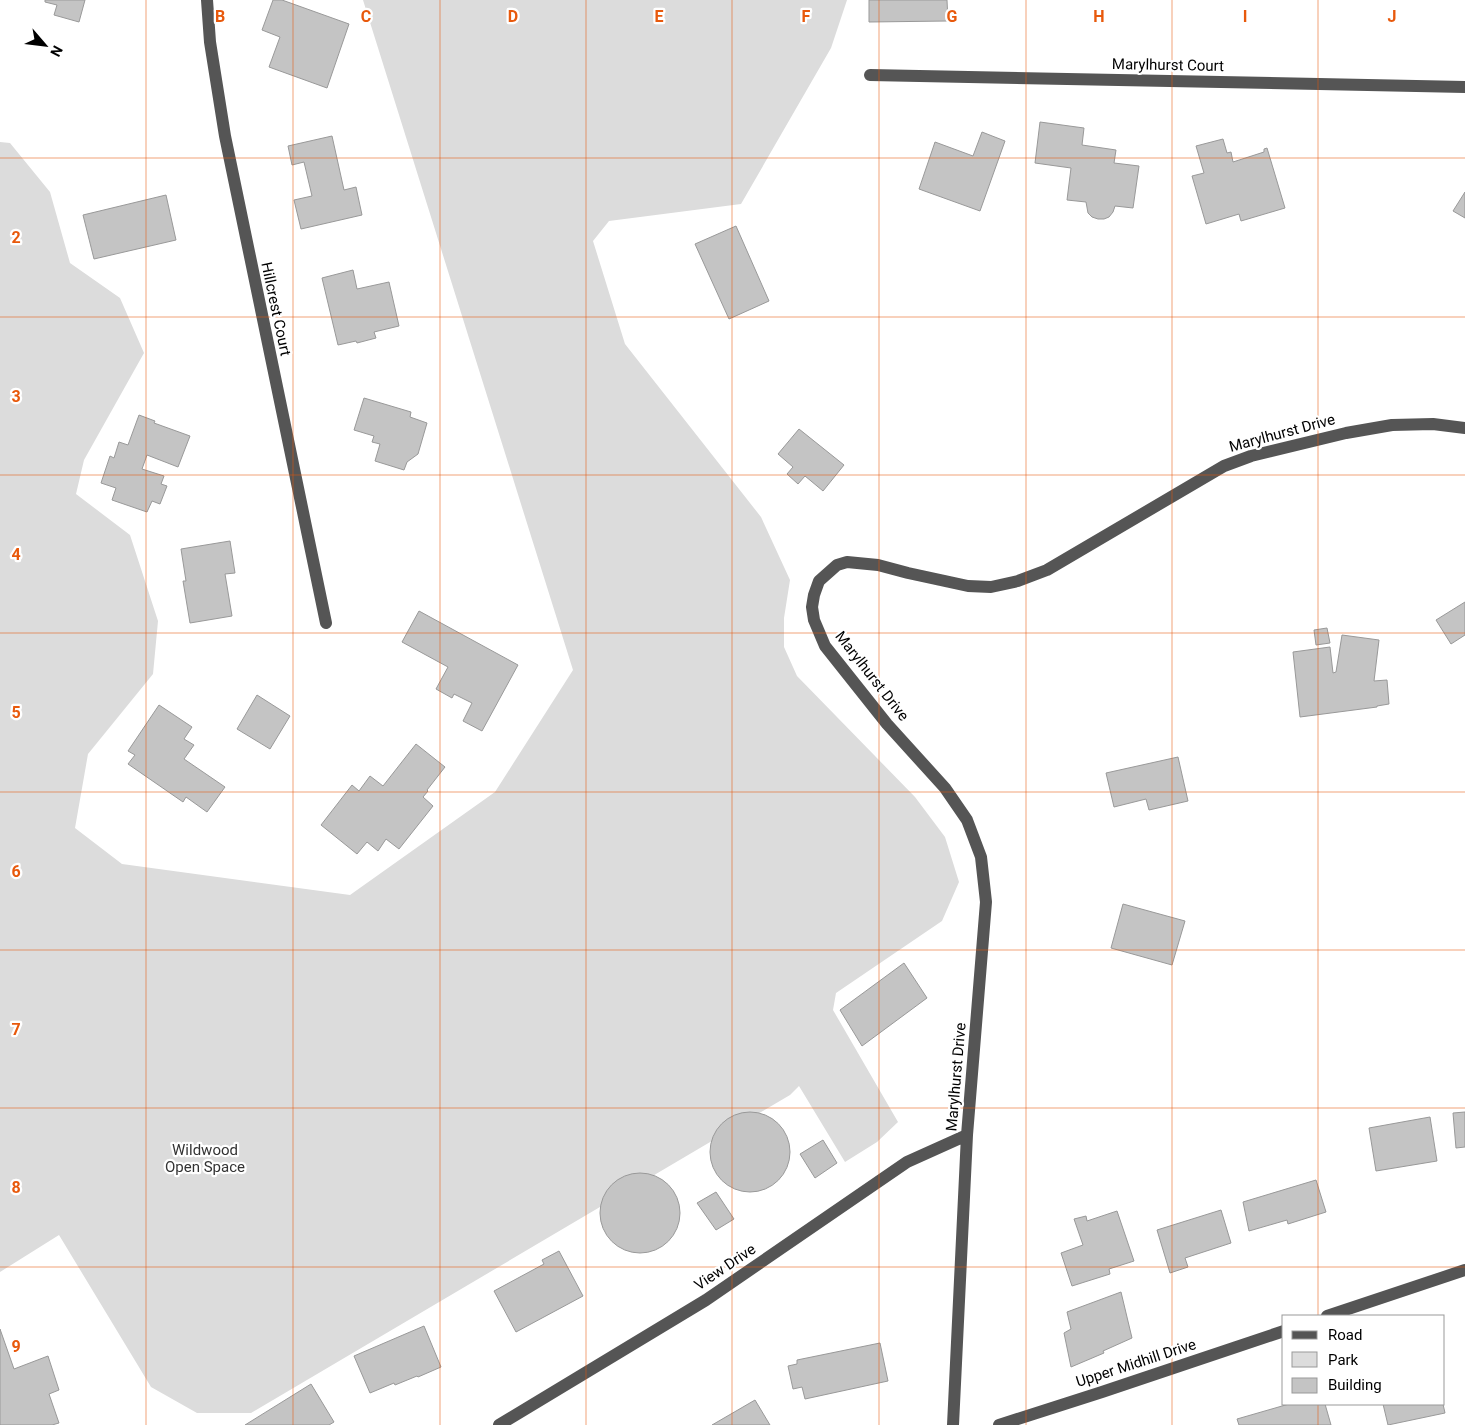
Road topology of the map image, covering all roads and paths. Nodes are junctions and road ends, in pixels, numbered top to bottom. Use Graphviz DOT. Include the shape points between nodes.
graph roads {
  1 [pos="207,0"];
  2 [pos="870,74"];
  3 [pos="1465,87"];
  4 [pos="1465,428"];
  5 [pos="326,622"];
  6 [pos="967,1135"];
  7 [pos="1465,1270"];
  8 [pos="1330,1315"];
  9 [pos="1282,1332"];
  10 [pos="500,1425"];
  11 [pos="953,1425"];
  12 [pos="999,1425"];
  1 -- 5 [label="street, Hillcrest Court" via="210,42 225,136"];
  2 -- 3 [label="street, Marylhurst Court"];
  4 -- 6 [label="street, Marylhurst Drive" via="1392,424 1251,456 1224,466 1047,570 1018,581 991,587 968,586 878,564 847,562 837,565 819,581 812,607 825,646 887,724 945,788 967,820 981,857 986,902"];
  6 -- 10 [label="street, View Drive" via="907,1162 706,1300"];
  6 -- 11 [label="street, Marylhurst Drive"];
  7 -- 8 [label="street"];
  9 -- 12 [label="street, Upper Midhill Drive"];
}
